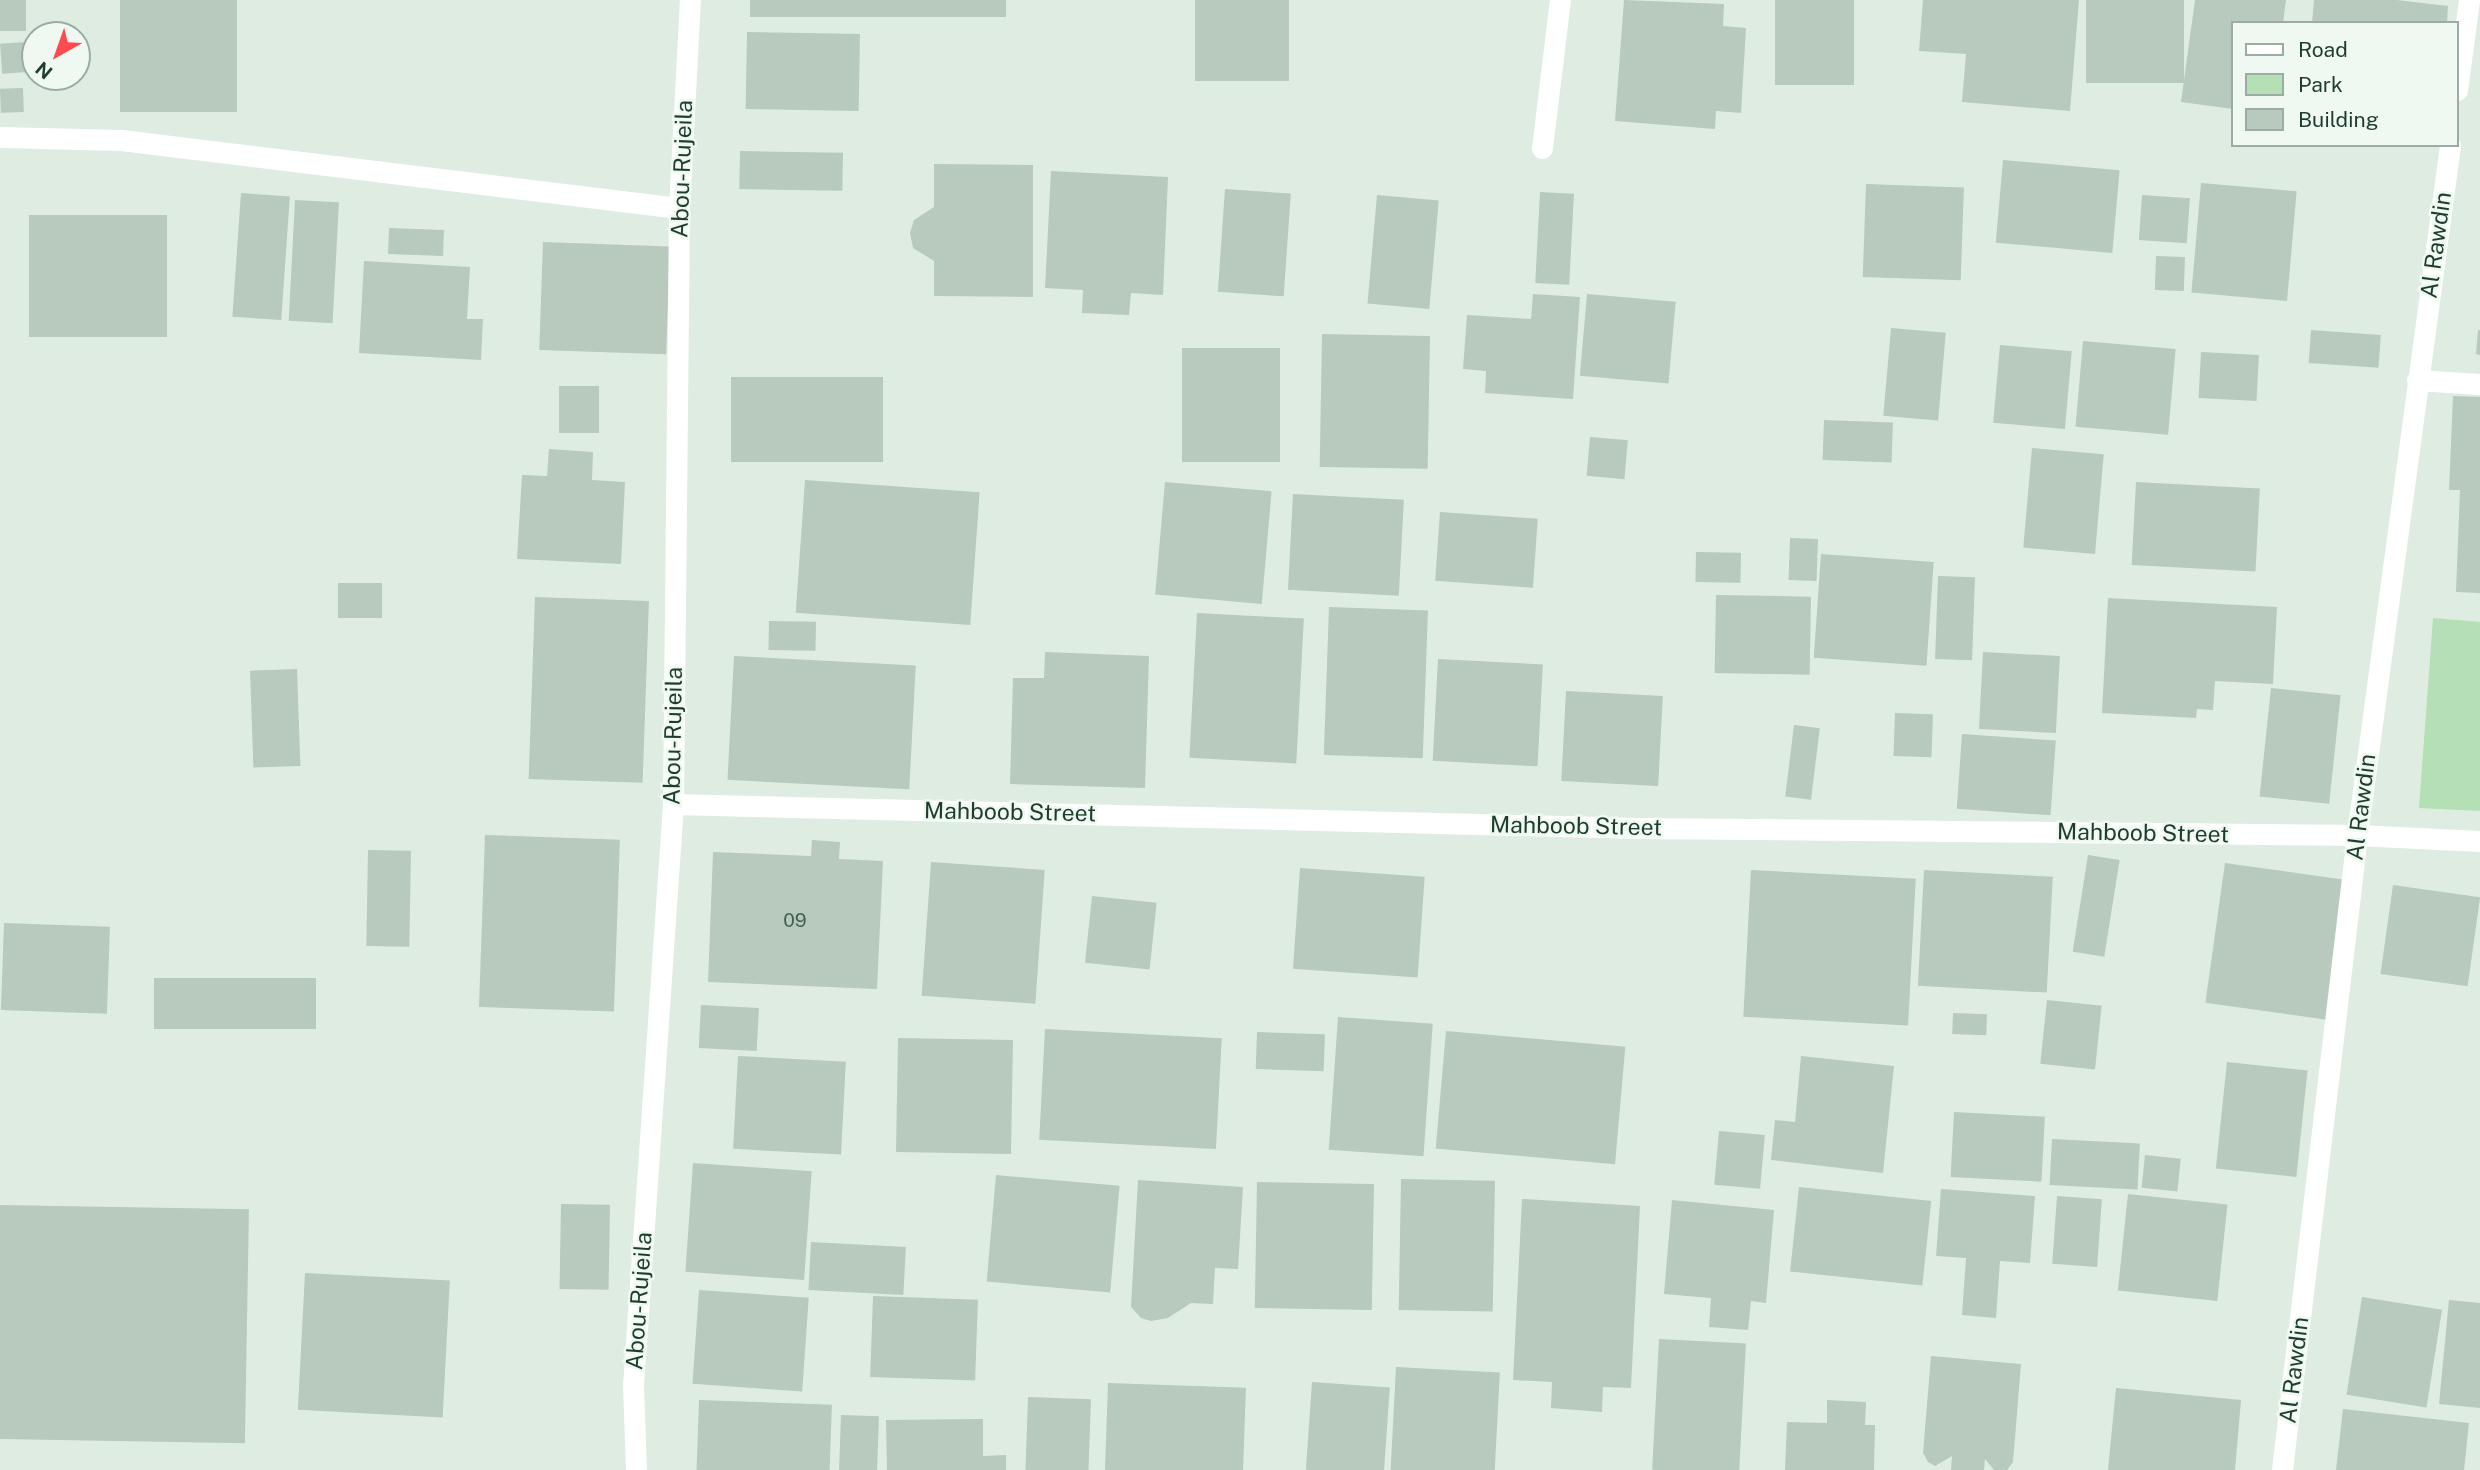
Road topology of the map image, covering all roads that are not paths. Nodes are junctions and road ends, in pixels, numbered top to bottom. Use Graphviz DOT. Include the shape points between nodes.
graph roads {
  1 [pos="690,0"];
  2 [pos="1560,0"];
  3 [pos="2469,0"];
  4 [pos="2459,75"];
  5 [pos="0,137"];
  6 [pos="2450,147"];
  7 [pos="1542,148"];
  8 [pos="679,208"];
  9 [pos="2417,380"];
  10 [pos="2480,384"];
  11 [pos="673,804"];
  12 [pos="2357,835"];
  13 [pos="2480,841"];
  14 [pos="636,1470"];
  15 [pos="2282,1470"];
  1 -- 8 [label="street, Abou-Rujeila"];
  2 -- 7 [label="street"];
  3 -- 4 [label="street"];
  5 -- 8 [label="street" via="121,140"];
  6 -- 9 [label="street, Al Rawdin"];
  8 -- 11 [label="street, Abou-Rujeila"];
  9 -- 10 [label="street"];
  9 -- 12 [label="street, Al Rawdin"];
  11 -- 12 [label="street, Mahboob Street" via="1640,828"];
  11 -- 14 [label="street, Abou-Rujeila" via="633,1386"];
  12 -- 13 [label="street, Mahboob Street"];
  12 -- 15 [label="street, Al Rawdin"];
}
